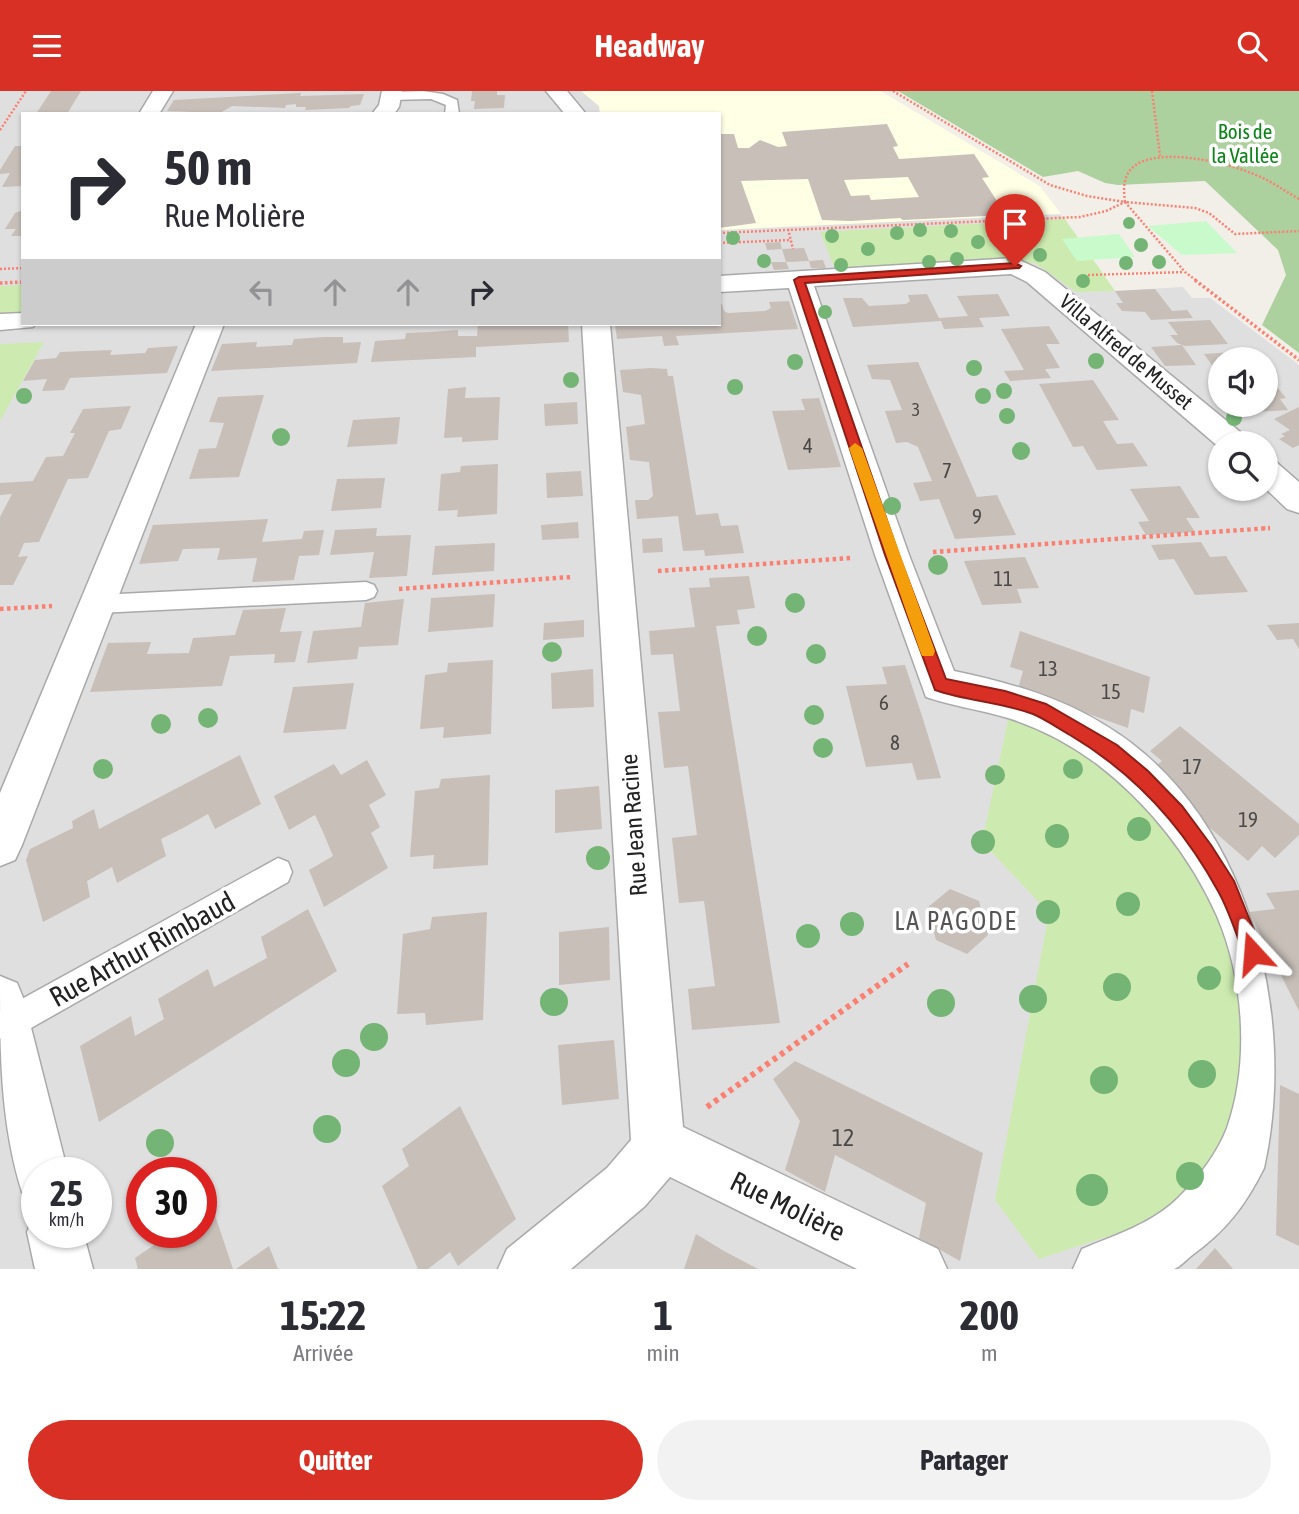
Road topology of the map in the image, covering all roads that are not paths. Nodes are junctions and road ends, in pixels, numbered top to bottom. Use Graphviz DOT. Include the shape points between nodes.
graph roads {
  1 [pos="163,91"];
  2 [pos="556,91"];
  3 [pos="388,100"];
  4 [pos="150,112"];
  5 [pos="452,112"];
  6 [pos="574,112"];
  7 [pos="799,280"];
  8 [pos="721,284"];
  9 [pos="21,321"];
  10 [pos="0,322"];
  11 [pos="209,326"];
  12 [pos="596,326"];
  13 [pos="1220,431"];
  14 [pos="1278,482"];
  15 [pos="1299,501"];
  16 [pos="366,591"];
  17 [pos="99,604"];
  18 [pos="0,845"];
  19 [pos="278,872"];
  20 [pos="3,1012"];
  21 [pos="657,1143"];
  22 [pos="37,1157"];
  23 [pos="59,1248"];
  24 [pos="64,1269"];
  25 [pos="527,1269"];
  26 [pos="918,1269"];
  27 [pos="1102,1269"];
  1 -- 4 [label="street"];
  2 -- 6 [label="street"];
  3 -- 5 [label="lane" via="445,97 452,103"];
  7 -- 8 [label="street"];
  7 -- 13 [label="street, Villa Alfred de Musset" via="1015,266 1035,277"];
  7 -- 27 [label="street" via="940,685 1041,709 1111,751 1175,812 1227,887 1246,930 1268,1026 1260,1109 1241,1161 1225,1189 1197,1220 1162,1245"];
  9 -- 10 [label="street"];
  11 -- 17 [label="street"];
  12 -- 21 [label="street, Rue Jean Racine"];
  14 -- 15 [label="street"];
  16 -- 17 [label="lane"];
  17 -- 18 [label="street"];
  19 -- 20 [label="lane, Rue Arthur Rimbaud"];
  20 -- 22 [label="street, Rue Arthur Rimbaud"];
  21 -- 25 [label="street" via="649,1163 626,1187"];
  21 -- 26 [label="street, Rue Molière"];
  23 -- 24 [label="street"];
}
